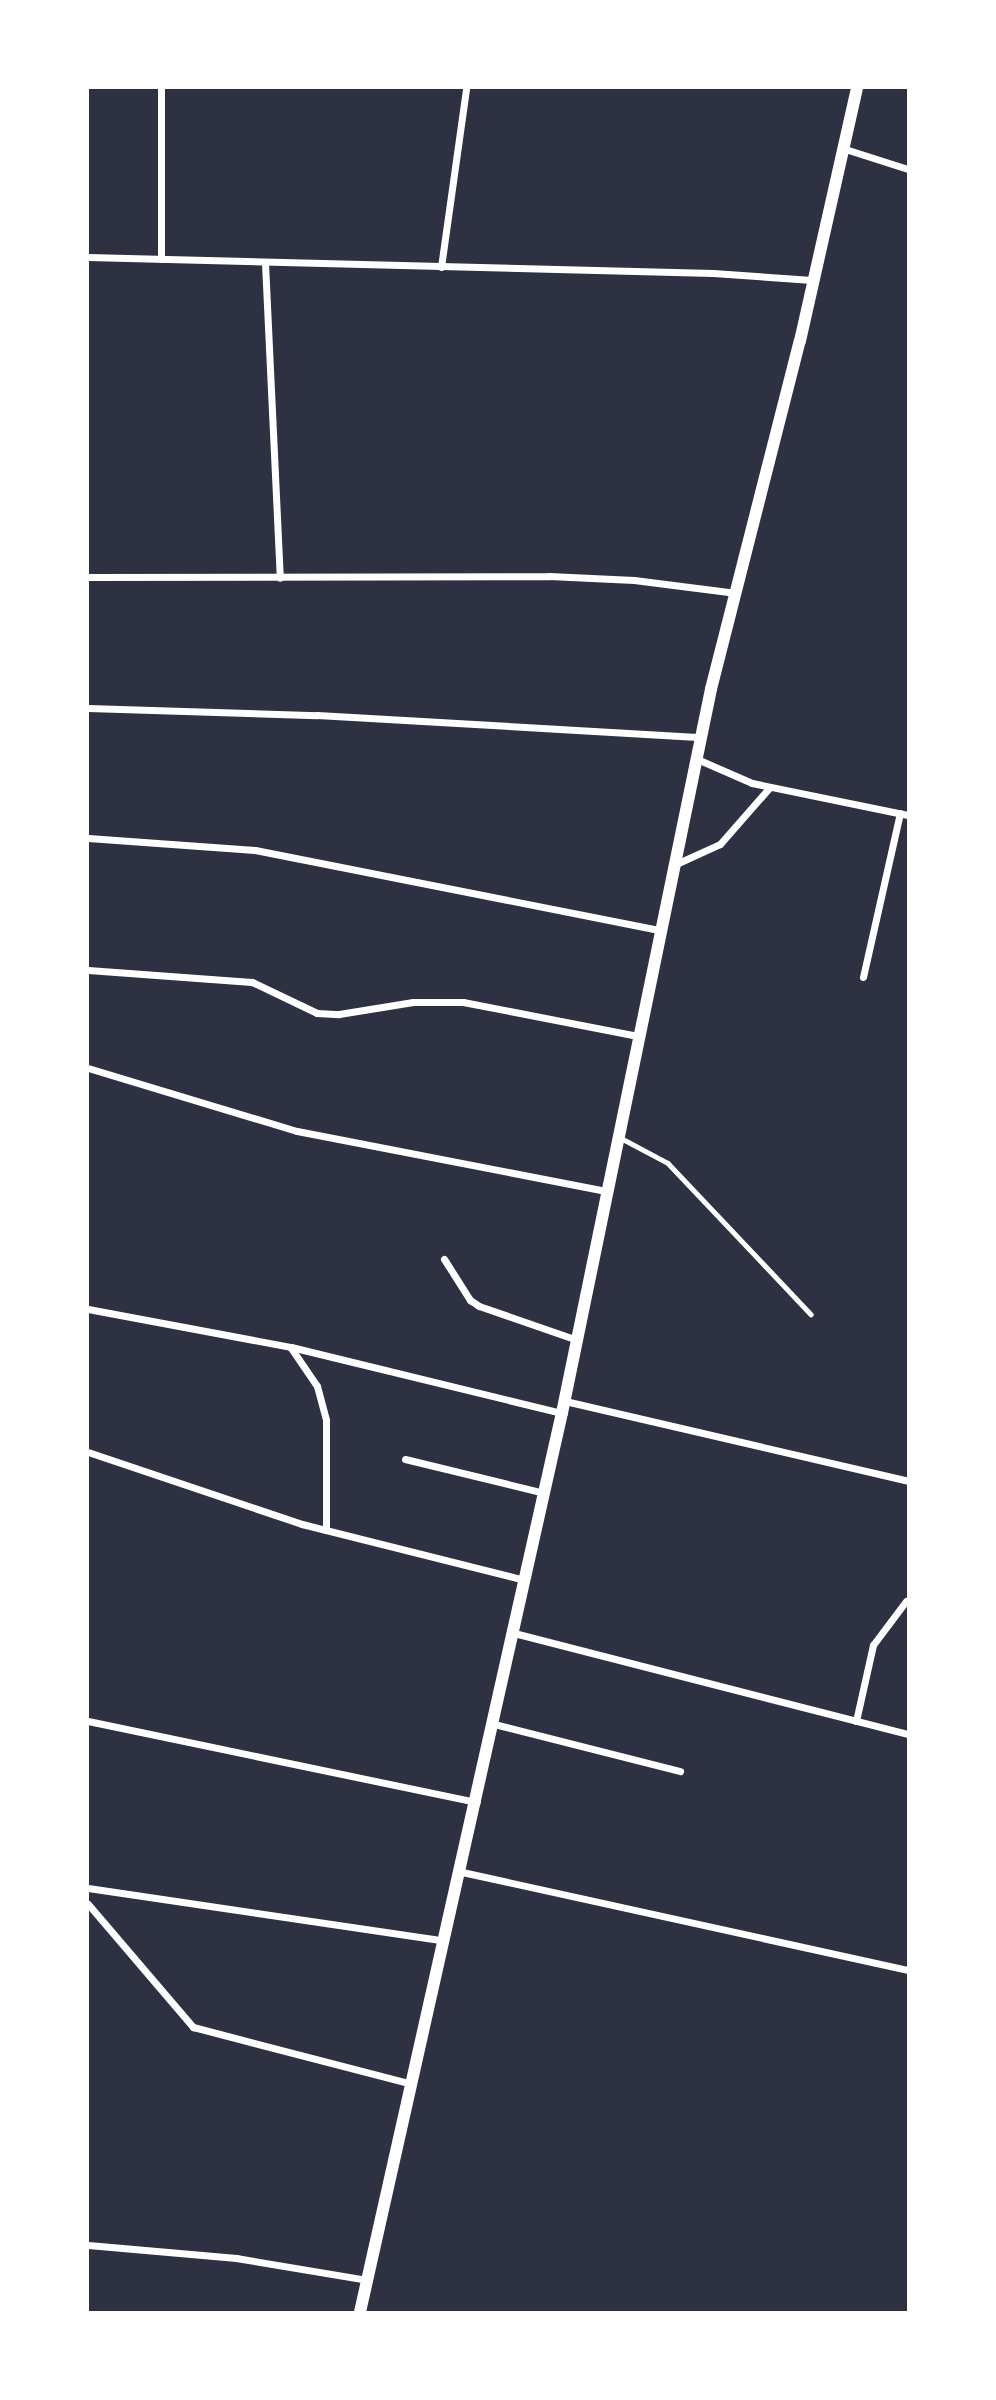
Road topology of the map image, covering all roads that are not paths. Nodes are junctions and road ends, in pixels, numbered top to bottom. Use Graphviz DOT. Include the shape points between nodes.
graph roads {
  1 [pos="161,88"];
  2 [pos="466,88"];
  3 [pos="857,88"];
  4 [pos="841,148"];
  5 [pos="908,169"];
  6 [pos="88,257"];
  7 [pos="161,259"];
  8 [pos="265,263"];
  9 [pos="441,267"];
  10 [pos="812,280"];
  11 [pos="88,578"];
  12 [pos="280,578"];
  13 [pos="736,593"];
  14 [pos="88,708"];
  15 [pos="701,737"];
  16 [pos="696,759"];
  17 [pos="769,788"];
  18 [pos="904,814"];
  19 [pos="88,838"];
  20 [pos="675,864"];
  21 [pos="660,930"];
  22 [pos="88,970"];
  23 [pos="863,977"];
  24 [pos="638,1036"];
  25 [pos="88,1068"];
  26 [pos="617,1135"];
  27 [pos="607,1191"];
  28 [pos="444,1259"];
  29 [pos="88,1309"];
  30 [pos="811,1314"];
  31 [pos="577,1339"];
  32 [pos="291,1348"];
  33 [pos="563,1407"];
  34 [pos="88,1452"];
  35 [pos="405,1459"];
  36 [pos="908,1481"];
  37 [pos="545,1493"];
  38 [pos="326,1530"];
  39 [pos="525,1580"];
  40 [pos="906,1601"];
  41 [pos="514,1633"];
  42 [pos="88,1721"];
  43 [pos="856,1721"];
  44 [pos="494,1724"];
  45 [pos="908,1734"];
  46 [pos="680,1770"];
  47 [pos="477,1802"];
  48 [pos="462,1872"];
  49 [pos="88,1888"];
  50 [pos="88,1904"];
  51 [pos="446,1942"];
  52 [pos="908,1970"];
  53 [pos="413,2084"];
  54 [pos="88,2245"];
  55 [pos="368,2280"];
  56 [pos="361,2312"];
  1 -- 7 [label="street"];
  2 -- 9 [label="street"];
  3 -- 4 [label="street"];
  4 -- 5 [label="street"];
  4 -- 10 [label="street"];
  6 -- 7 [label="street"];
  7 -- 8 [label="street"];
  8 -- 9 [label="street"];
  8 -- 12 [label="street"];
  9 -- 10 [label="street"];
  10 -- 13 [label="street"];
  11 -- 12 [label="street"];
  12 -- 13 [label="street" via="561,577 634,580"];
  13 -- 15 [label="street"];
  14 -- 15 [label="street" via="317,715"];
  15 -- 16 [label="street"];
  16 -- 17 [label="street"];
  16 -- 20 [label="street"];
  17 -- 18 [label="street"];
  17 -- 20 [label="street" via="720,844"];
  18 -- 23 [label="street"];
  19 -- 21 [label="street" via="255,850"];
  20 -- 21 [label="street"];
  21 -- 24 [label="street"];
  22 -- 24 [label="street" via="252,982 317,1013 340,1014 413,1002 463,1002"];
  24 -- 26 [label="street"];
  25 -- 27 [label="street" via="297,1131"];
  26 -- 27 [label="street"];
  26 -- 30 [label="lane" via="668,1163"];
  27 -- 31 [label="street"];
  28 -- 31 [label="street" via="470,1300 479,1306"];
  29 -- 32 [label="street"];
  31 -- 33 [label="street"];
  32 -- 33 [label="street"];
  32 -- 38 [label="street" via="317,1385 326,1420"];
  33 -- 36 [label="street"];
  33 -- 37 [label="street"];
  34 -- 38 [label="street"];
  35 -- 37 [label="street"];
  37 -- 39 [label="street"];
  38 -- 39 [label="street"];
  39 -- 41 [label="street"];
  40 -- 43 [label="street" via="873,1645"];
  41 -- 43 [label="street"];
  41 -- 44 [label="street"];
  42 -- 47 [label="street"];
  43 -- 45 [label="street"];
  44 -- 46 [label="street"];
  44 -- 47 [label="street"];
  47 -- 48 [label="street"];
  48 -- 51 [label="street"];
  48 -- 52 [label="street"];
  49 -- 51 [label="street"];
  50 -- 53 [label="street" via="193,2027"];
  51 -- 53 [label="street"];
  53 -- 55 [label="street"];
  54 -- 55 [label="street" via="262,2262"];
  55 -- 56 [label="street"];
}
